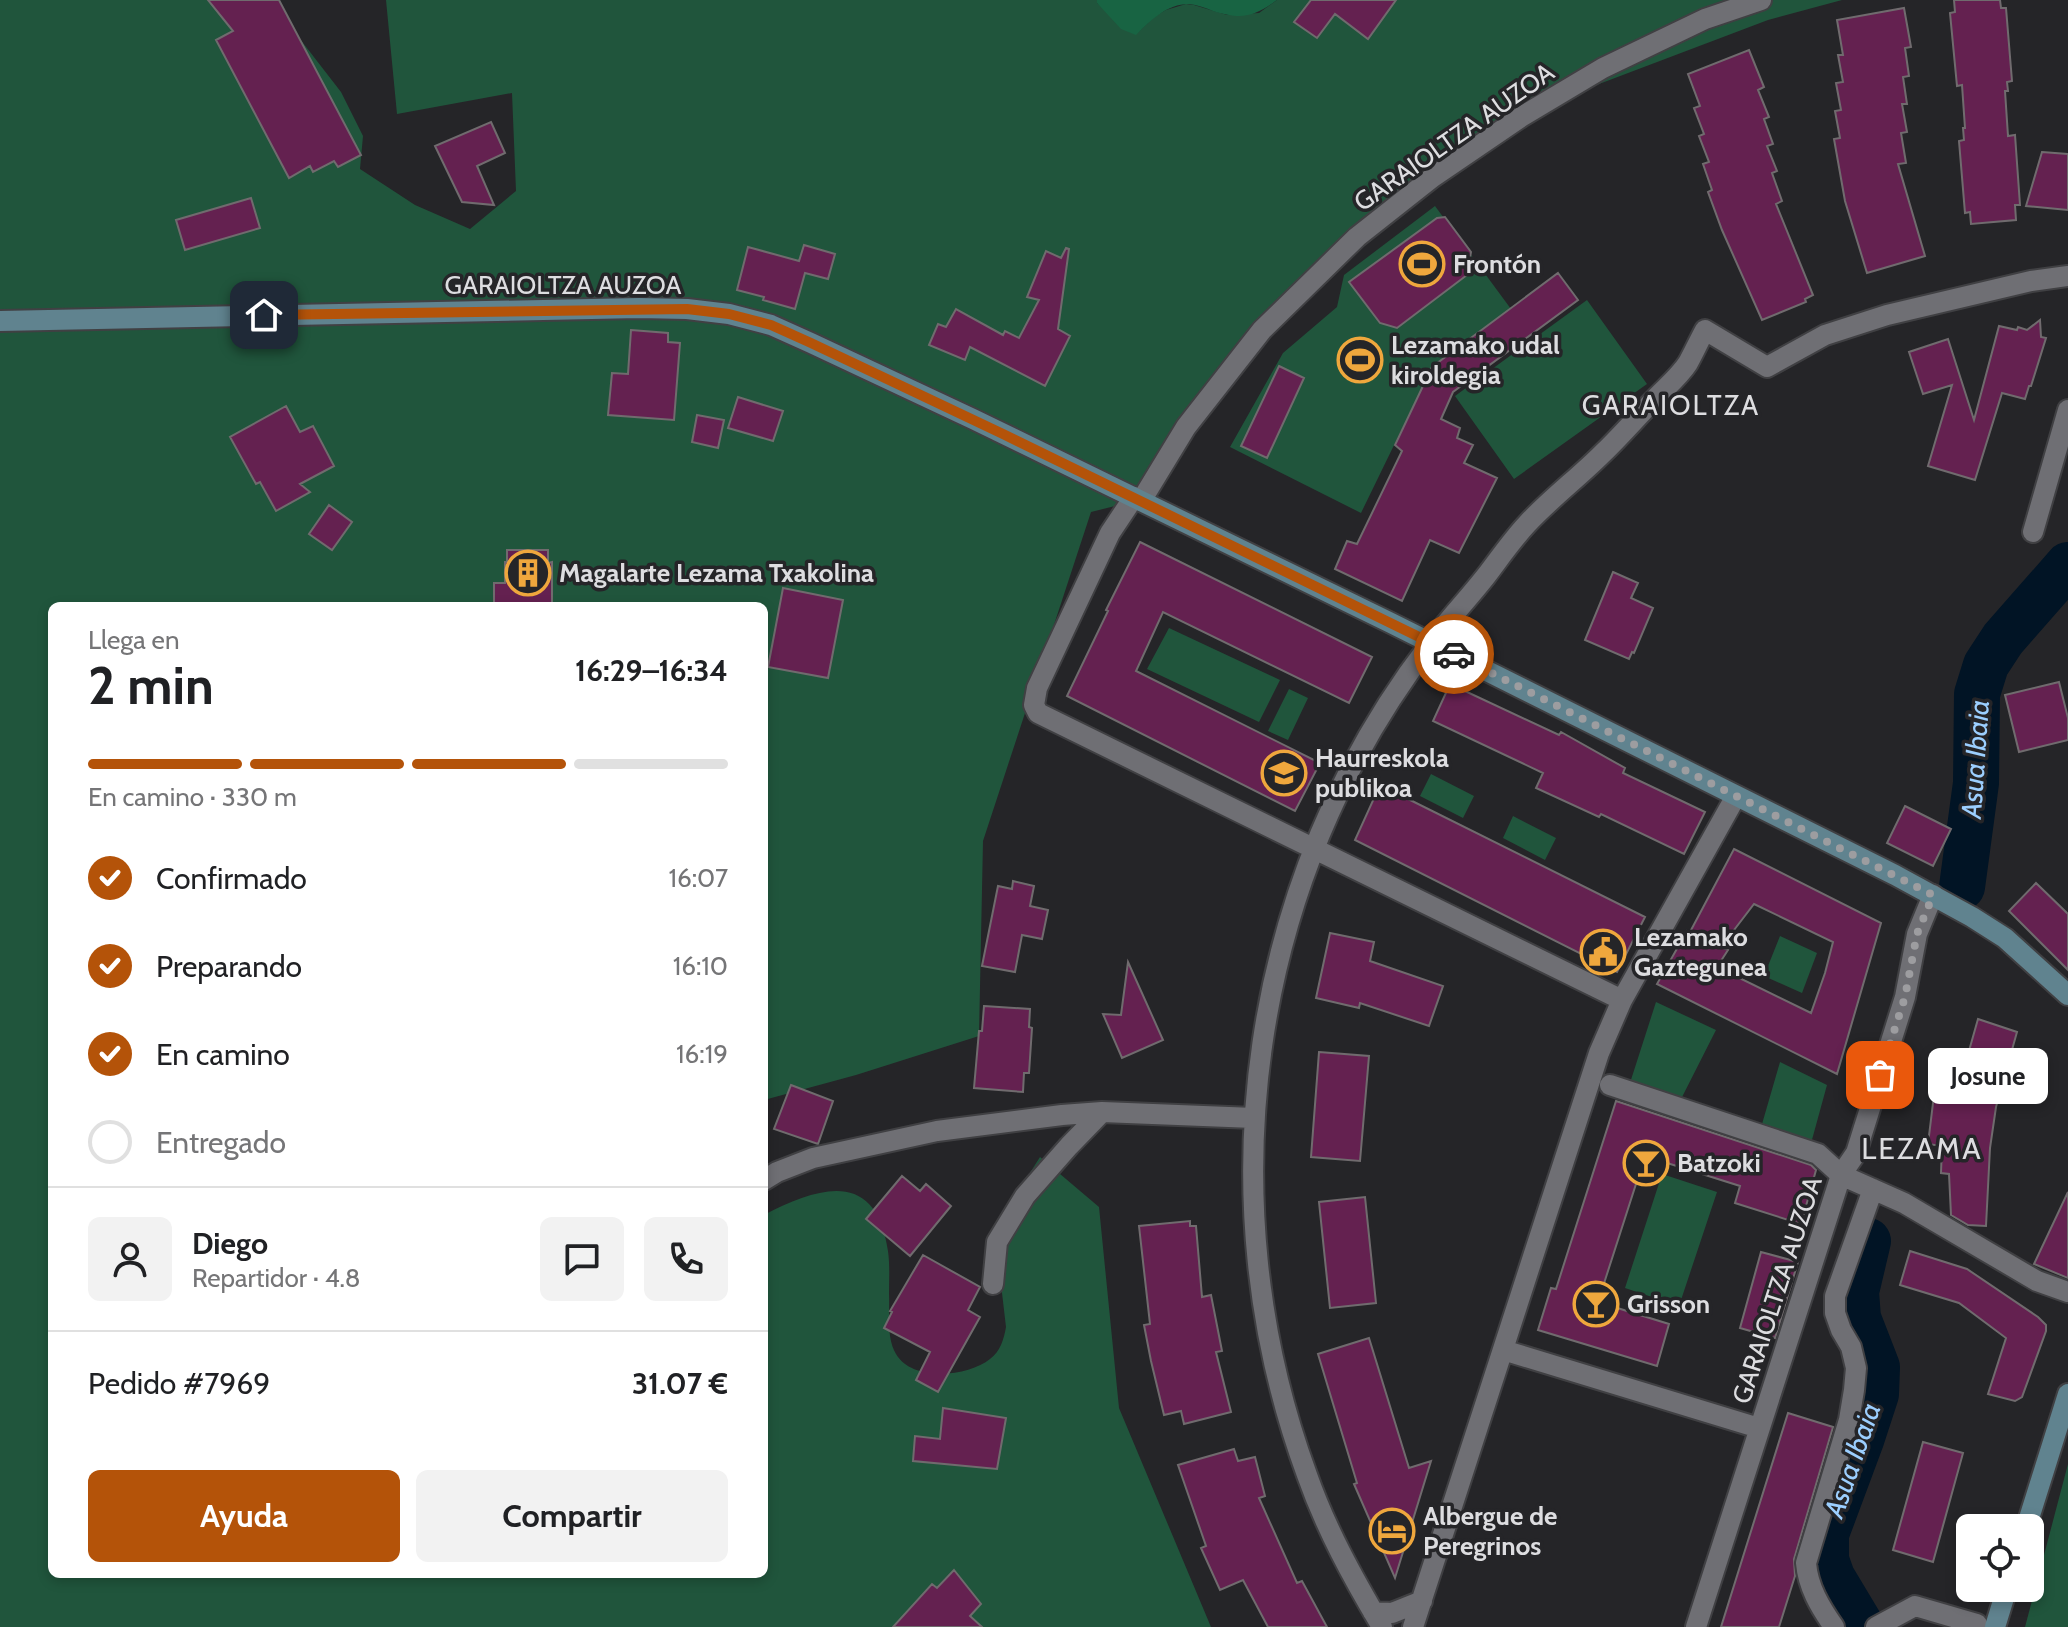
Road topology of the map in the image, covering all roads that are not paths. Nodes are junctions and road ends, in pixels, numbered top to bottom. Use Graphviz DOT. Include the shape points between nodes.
graph roads {
  1 [pos="1761,0"];
  2 [pos="2068,276"];
  3 [pos="0,321"];
  4 [pos="2068,410"];
  5 [pos="1138,499"];
  6 [pos="2033,532"];
  7 [pos="1431,643"];
  8 [pos="1736,796"];
  9 [pos="1313,848"];
  10 [pos="1933,895"];
  11 [pos="2068,995"];
  12 [pos="1622,1000"];
  13 [pos="1610,1085"];
  14 [pos="1102,1112"];
  15 [pos="1254,1118"];
  16 [pos="1841,1175"];
  17 [pos="768,1178"];
  18 [pos="1873,1189"];
  19 [pos="993,1284"];
  20 [pos="2068,1292"];
  21 [pos="1503,1350"];
  22 [pos="2068,1394"];
  23 [pos="1759,1428"];
  24 [pos="2030,1514"];
  25 [pos="1422,1601"];
  26 [pos="1999,1602"];
  27 [pos="1377,1619"];
  28 [pos="1885,1622"];
  29 [pos="1986,1626"];
  30 [pos="1413,1627"];
  31 [pos="1696,1627"];
  32 [pos="1834,1627"];
  1 -- 5 [label="street, GARAIOLTZA AUZOA" via="1705,19 1603,68 1508,125 1357,237 1262,330"];
  2 -- 7 [label="street" via="1887,315 1825,335 1767,367 1705,330 1690,358 1601,455 1525,526"];
  3 -- 5 [label="street, GARAIOLTZA AUZOA" via="639,308 729,314 811,343"];
  4 -- 6 [label="street"];
  5 -- 7 [label="street, GARAIOLTZA AUZOA"];
  5 -- 9 [label="street, GARAIOLTZA AUZOA" via="1110,533 1037,688 1038,713"];
  7 -- 8 [label="street, GARAIOLTZA AUZOA"];
  7 -- 9 [label="street" via="1360,749"];
  8 -- 10 [label="street, GARAIOLTZA AUZOA"];
  8 -- 12 [label="street"];
  9 -- 12 [label="street, GARAIOLTZA AUZOA"];
  9 -- 15 [label="street" via="1288,924 1262,1036"];
  10 -- 11 [label="street, GARAIOLTZA AUZOA" via="2005,938"];
  10 -- 16 [label="street, GARAIOLTZA AUZOA" via="1917,934 1905,997 1856,1153"];
  12 -- 21 [label="street" via="1599,1053"];
  13 -- 16 [label="street" via="1818,1154"];
  14 -- 15 [label="street"];
  14 -- 17 [label="street" via="937,1131 813,1158"];
  14 -- 19 [label="street" via="1025,1196 997,1242"];
  15 -- 27 [label="street" via="1254,1222 1263,1310 1283,1400 1307,1476 1343,1559"];
  16 -- 18 [label="street"];
  16 -- 23 [label="street, GARAIOLTZA AUZOA"];
  18 -- 20 [label="street" via="2037,1281"];
  18 -- 32 [label="street" via="1835,1296 1835,1313 1856,1368 1854,1390 1806,1563 1812,1591"];
  21 -- 23 [label="street, GARAIOLTZA AUZOA"];
  21 -- 25 [label="street"];
  22 -- 24 [label="street"];
  23 -- 31 [label="street, GARAIOLTZA AUZOA"];
  25 -- 27 [label="street"];
  25 -- 30 [label="street"];
  26 -- 29 [label="street"];
  28 -- 29 [label="street" via="1915,1606"];
}
